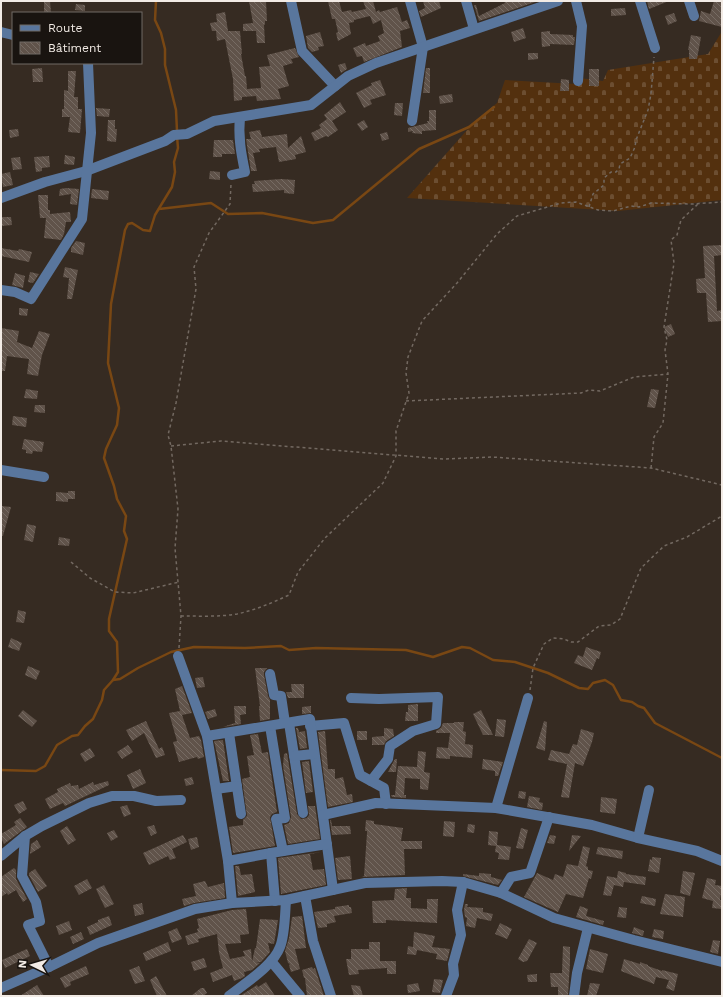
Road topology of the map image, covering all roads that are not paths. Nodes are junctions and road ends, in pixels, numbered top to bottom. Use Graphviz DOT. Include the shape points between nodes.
graph roads {
  1 [pos="291,1"];
  2 [pos="410,1"];
  3 [pos="466,1"];
  4 [pos="558,1"];
  5 [pos="576,1"];
  6 [pos="640,1"];
  7 [pos="689,1"];
  8 [pos="537,4"];
  9 [pos="694,16"];
  10 [pos="474,28"];
  11 [pos="1,32"];
  12 [pos="12,34"];
  13 [pos="423,46"];
  14 [pos="655,48"];
  15 [pos="88,64"];
  16 [pos="578,81"];
  17 [pos="335,86"];
  18 [pos="240,117"];
  19 [pos="412,121"];
  20 [pos="86,170"];
  21 [pos="232,175"];
  22 [pos="1,198"];
  23 [pos="1,290"];
  24 [pos="1,470"];
  25 [pos="44,477"];
  26 [pos="178,656"];
  27 [pos="270,674"];
  28 [pos="351,698"];
  29 [pos="528,698"];
  30 [pos="287,723"];
  31 [pos="270,726"];
  32 [pos="310,726"];
  33 [pos="229,733"];
  34 [pos="207,736"];
  35 [pos="314,754"];
  36 [pos="294,756"];
  37 [pos="371,781"];
  38 [pos="237,786"];
  39 [pos="216,789"];
  40 [pos="649,790"];
  41 [pos="181,800"];
  42 [pos="386,804"];
  43 [pos="496,808"];
  44 [pos="303,813"];
  45 [pos="241,814"];
  46 [pos="322,815"];
  47 [pos="549,817"];
  48 [pos="25,836"];
  49 [pos="638,838"];
  50 [pos="326,844"];
  51 [pos="283,851"];
  52 [pos="271,853"];
  53 [pos="1,856"];
  54 [pos="228,861"];
  55 [pos="722,861"];
  56 [pos="463,882"];
  57 [pos="333,890"];
  58 [pos="501,893"];
  59 [pos="305,896"];
  60 [pos="281,901"];
  61 [pos="232,903"];
  62 [pos="588,928"];
  63 [pos="271,961"];
  64 [pos="722,962"];
  65 [pos="49,967"];
  66 [pos="1,988"];
  67 [pos="229,996"];
  68 [pos="300,996"];
  69 [pos="331,996"];
  70 [pos="446,996"];
  71 [pos="574,996"];
  1 -- 17 [label="street" via="302,52"];
  2 -- 13 [label="street"];
  3 -- 10 [label="street"];
  4 -- 8 [label="street"];
  5 -- 16 [label="street" via="582,26"];
  6 -- 14 [label="street"];
  7 -- 9 [label="street"];
  8 -- 10 [label="street"];
  10 -- 13 [label="street"];
  11 -- 12 [label="street"];
  13 -- 17 [label="street" via="376,63 348,76"];
  13 -- 19 [label="street"];
  15 -- 20 [label="street" via="91,133"];
  17 -- 18 [label="street" via="311,105"];
  18 -- 20 [label="street" via="214,121 187,134 177,135"];
  18 -- 21 [label="street" via="241,152 245,172"];
  20 -- 22 [label="street"];
  20 -- 23 [label="street" via="82,219 31,299 15,292"];
  24 -- 25 [label="street"];
  26 -- 34 [label="street"];
  27 -- 30 [label="street" via="274,696 281,696"];
  28 -- 37 [label="street" via="438,697 436,724 413,732 390,746 388,759"];
  29 -- 43 [label="street"];
  30 -- 31 [label="street"];
  30 -- 32 [label="street" via="310,719"];
  30 -- 36 [label="street"];
  31 -- 33 [label="street"];
  31 -- 51 [label="street" via="285,818 276,820"];
  32 -- 35 [label="street"];
  32 -- 37 [label="street" via="344,723 360,775"];
  33 -- 34 [label="street"];
  33 -- 38 [label="street"];
  34 -- 39 [label="street"];
  35 -- 36 [label="street"];
  35 -- 46 [label="street"];
  36 -- 44 [label="street"];
  37 -- 42 [label="street" via="384,788"];
  38 -- 39 [label="street"];
  38 -- 45 [label="street"];
  39 -- 54 [label="street"];
  40 -- 49 [label="street"];
  41 -- 48 [label="street" via="156,801 134,796 112,796 58,817"];
  42 -- 43 [label="street"];
  42 -- 46 [label="street" via="376,803"];
  43 -- 47 [label="street"];
  46 -- 50 [label="street"];
  47 -- 49 [label="street" via="592,825"];
  47 -- 58 [label="street" via="530,873 511,877"];
  48 -- 53 [label="street"];
  48 -- 65 [label="street" via="22,876 36,902 40,921 28,925"];
  49 -- 55 [label="street" via="697,851"];
  50 -- 51 [label="street"];
  50 -- 57 [label="street"];
  51 -- 52 [label="street"];
  52 -- 54 [label="street"];
  52 -- 60 [label="street"];
  54 -- 61 [label="street"];
  56 -- 57 [label="street" via="365,883"];
  56 -- 58 [label="street"];
  56 -- 70 [label="street" via="458,910 461,935 453,964 454,974"];
  57 -- 59 [label="street"];
  58 -- 62 [label="street" via="554,918"];
  59 -- 60 [label="street"];
  59 -- 69 [label="street" via="313,941"];
  60 -- 61 [label="street"];
  60 -- 63 [label="street" via="285,920 280,946"];
  61 -- 65 [label="street" via="195,909 123,934"];
  62 -- 64 [label="street"];
  62 -- 71 [label="street"];
  63 -- 67 [label="street"];
  63 -- 68 [label="street"];
  65 -- 66 [label="street"];
}
